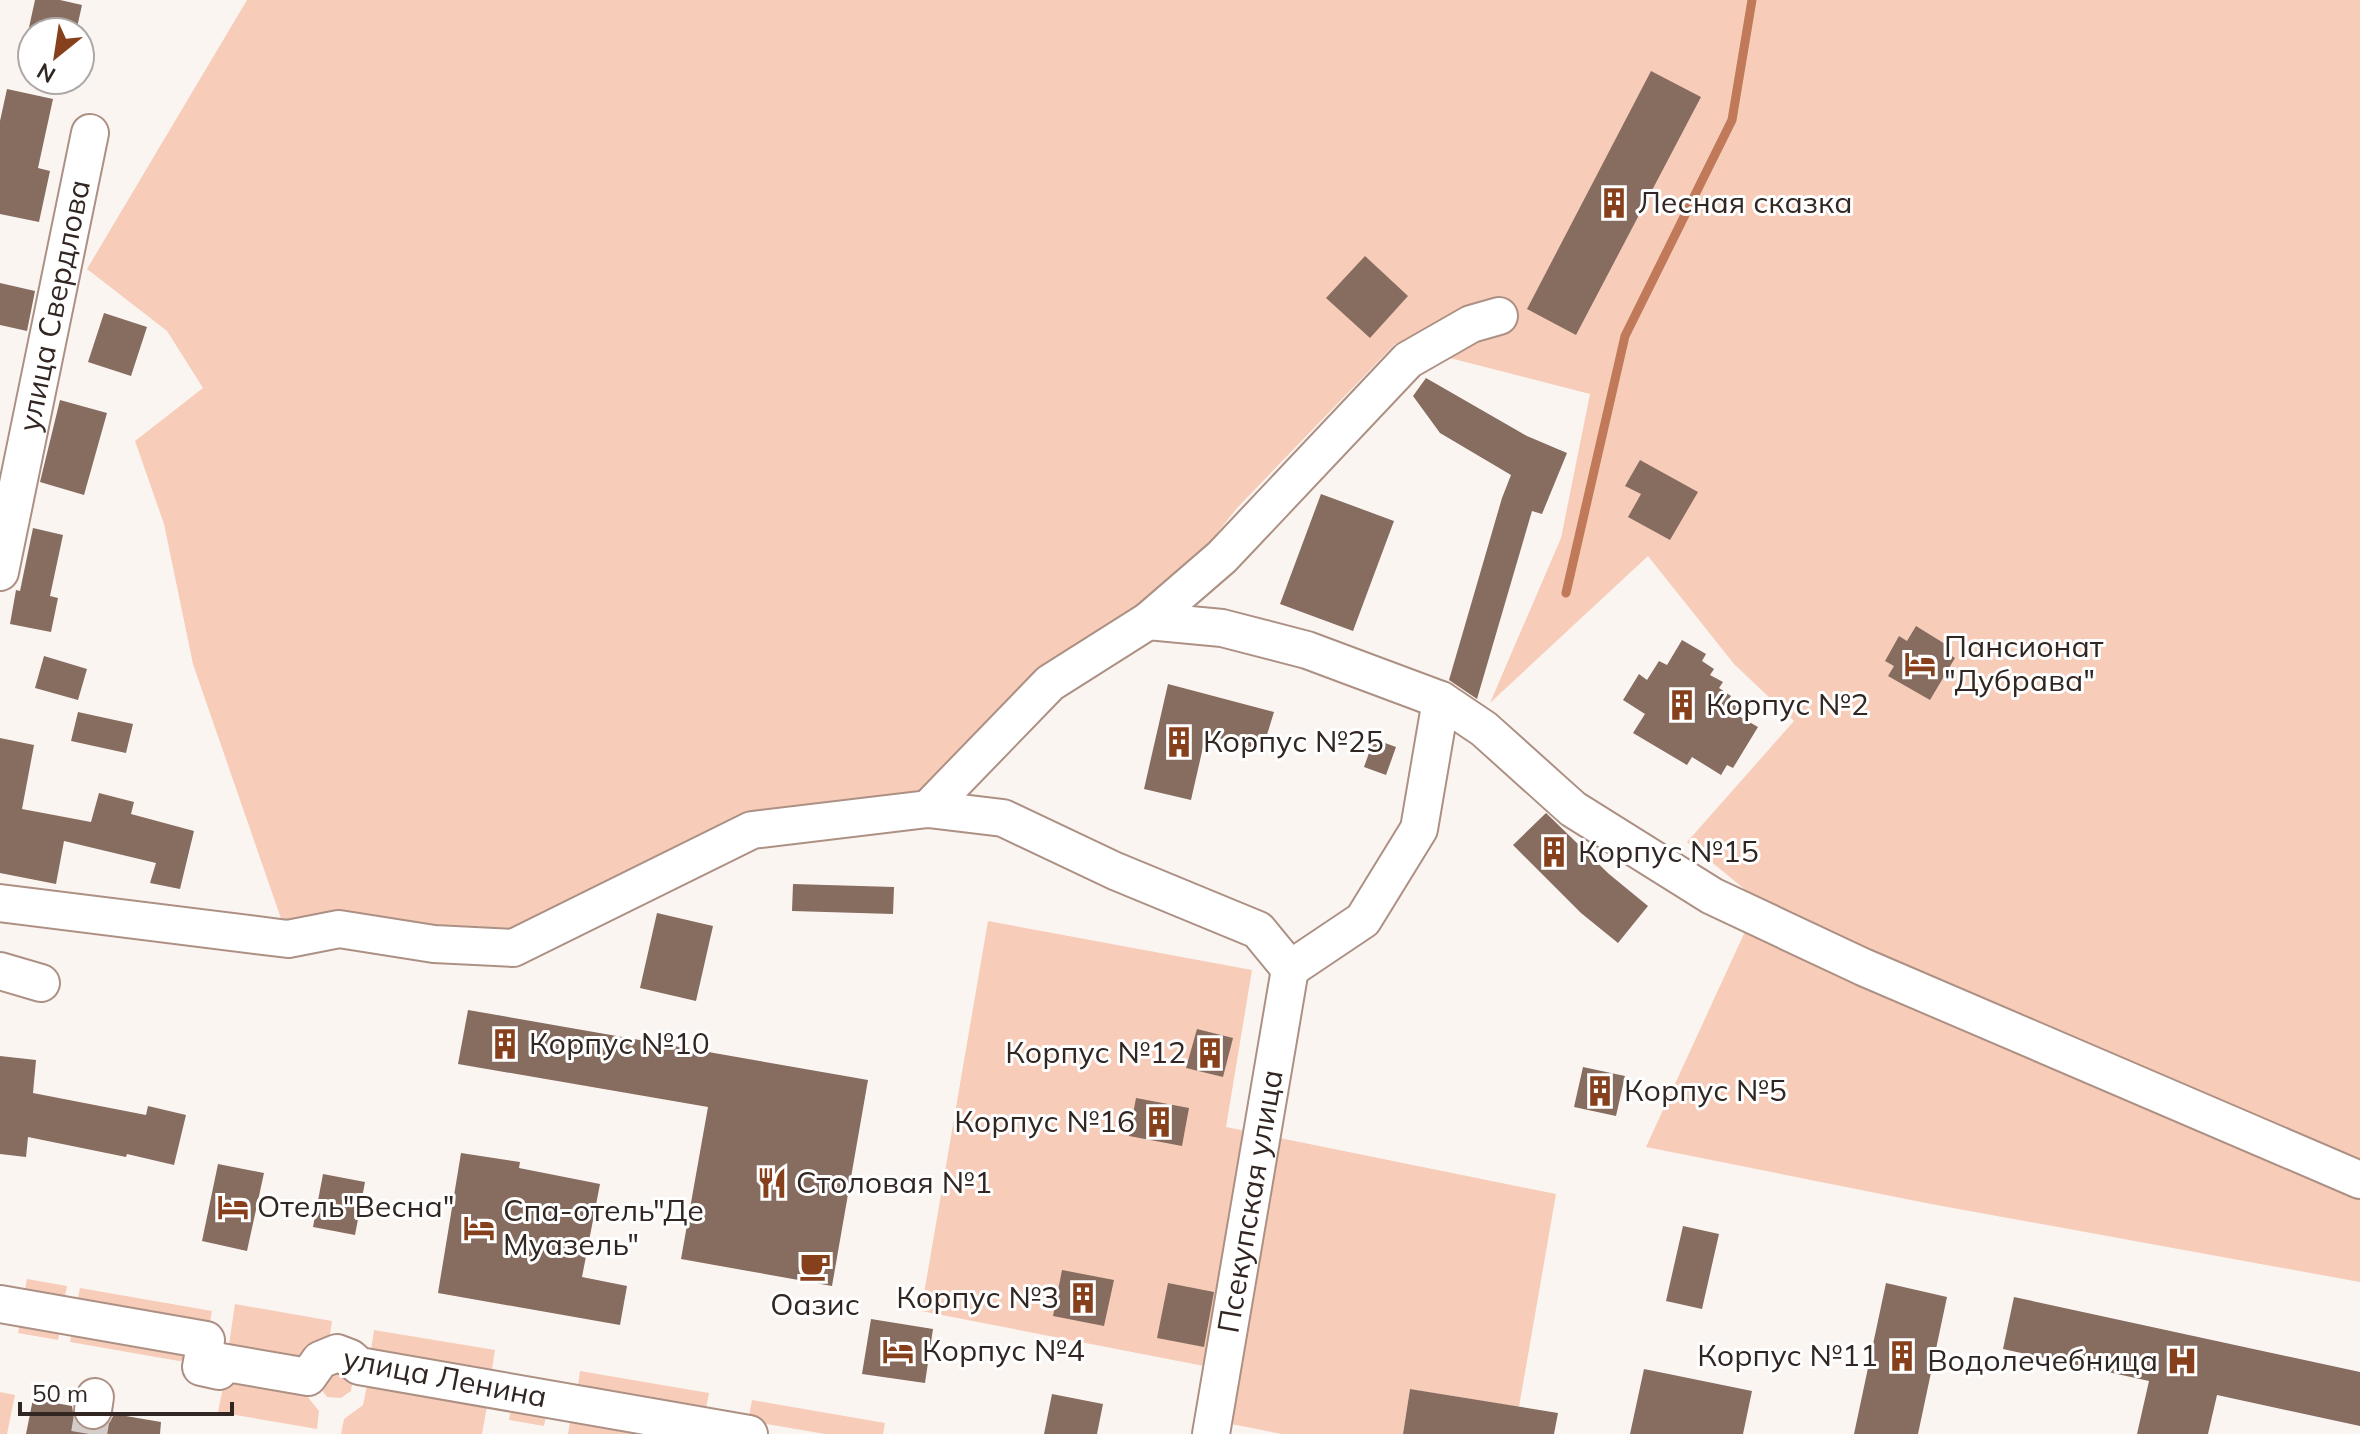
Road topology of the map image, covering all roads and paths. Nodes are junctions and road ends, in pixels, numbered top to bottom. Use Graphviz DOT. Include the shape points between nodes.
graph roads {
  1 [pos="90,133"];
  2 [pos="1499,316"];
  3 [pos="0,572"];
  4 [pos="1148,621"];
  5 [pos="1441,700"];
  6 [pos="928,809"];
  7 [pos="0,903"];
  8 [pos="1290,969"];
  9 [pos="0,971"];
  10 [pos="41,983"];
  11 [pos="2360,1180"];
  12 [pos="0,1304"];
  13 [pos="749,1434"];
  14 [pos="1211,1434"];
  1 -- 3 [label="street, улица Свердлова"];
  2 -- 4 [label="street" via="1471,324 1408,360 1222,557"];
  4 -- 5 [label="street" via="1222,628 1307,650"];
  4 -- 6 [label="street" via="1050,683"];
  5 -- 8 [label="street" via="1419,829 1363,920"];
  5 -- 11 [label="street" via="1484,729 1573,809 1712,896 1863,967"];
  6 -- 7 [label="street" via="752,830 513,948 434,944 339,929 288,939"];
  6 -- 8 [label="street" via="1003,818 1258,930"];
  8 -- 14 [label="street, Псекупская улица"];
  9 -- 10 [label="street"];
  12 -- 13 [label="street, улица Ленина" via="206,1340 201,1367 219,1371 221,1362 308,1377 320,1360 337,1353 359,1366"];
}
